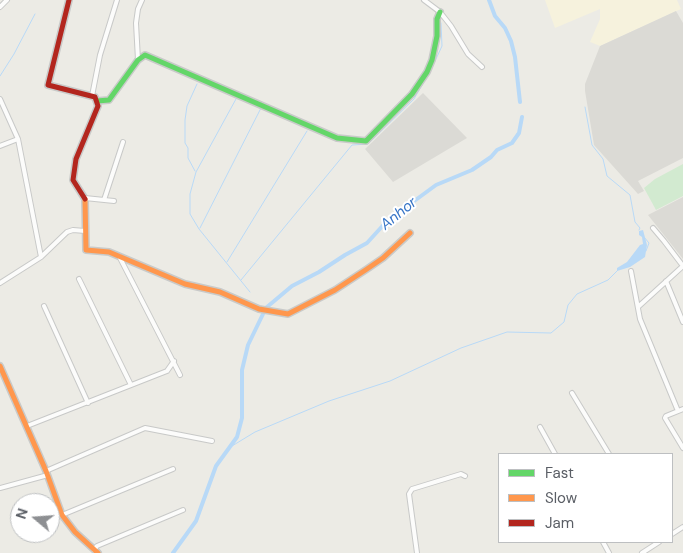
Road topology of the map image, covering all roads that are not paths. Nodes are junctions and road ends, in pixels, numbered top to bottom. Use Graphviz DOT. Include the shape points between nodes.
graph roads {
  1 [pos="7,0"];
  2 [pos="69,0"];
  3 [pos="117,0"];
  4 [pos="142,0"];
  5 [pos="424,0"];
  6 [pos="0,7"];
  7 [pos="440,12"];
  8 [pos="138,60"];
  9 [pos="482,67"];
  10 [pos="92,96"];
  11 [pos="0,99"];
  12 [pos="97,101"];
  13 [pos="18,139"];
  14 [pos="123,142"];
  15 [pos="0,146"];
  16 [pos="85,198"];
  17 [pos="104,200"];
  18 [pos="114,201"];
  19 [pos="653,228"];
  20 [pos="85,231"];
  21 [pos="410,233"];
  22 [pos="119,256"];
  23 [pos="41,257"];
  24 [pos="683,266"];
  25 [pos="631,271"];
  26 [pos="79,279"];
  27 [pos="666,281"];
  28 [pos="0,283"];
  29 [pos="44,306"];
  30 [pos="638,307"];
  31 [pos="683,322"];
  32 [pos="174,362"];
  33 [pos="0,366"];
  34 [pos="180,375"];
  35 [pos="131,385"];
  36 [pos="572,393"];
  37 [pos="88,403"];
  38 [pos="683,409"];
  39 [pos="678,411"];
  40 [pos="27,426"];
  41 [pos="540,427"];
  42 [pos="212,441"];
  43 [pos="683,448"];
  44 [pos="554,453"];
  45 [pos="608,453"];
  46 [pos="173,468"];
  47 [pos="47,473"];
  48 [pos="465,476"];
  49 [pos="0,488"];
  50 [pos="183,510"];
  51 [pos="62,515"];
  52 [pos="657,543"];
  53 [pos="96,551"];
  54 [pos="417,553"];
  55 [pos="642,553"];
  1 -- 6 [label="street"];
  2 -- 10 [label="street" via="48,85"];
  3 -- 10 [label="street" via="100,55"];
  4 -- 8 [label="street" via="136,23"];
  5 -- 7 [label="street"];
  7 -- 8 [label="street" via="427,72 412,94 366,141 337,138 144,55"];
  7 -- 9 [label="street" via="468,54"];
  8 -- 12 [label="street" via="109,100"];
  10 -- 12 [label="street"];
  11 -- 13 [label="street"];
  12 -- 16 [label="street" via="98,106 76,159 73,180"];
  13 -- 15 [label="street"];
  13 -- 23 [label="street"];
  14 -- 17 [label="street"];
  16 -- 17 [label="street"];
  16 -- 20 [label="street"];
  17 -- 18 [label="street"];
  19 -- 24 [label="street"];
  20 -- 22 [label="street" via="86,250"];
  20 -- 23 [label="street" via="67,232"];
  21 -- 22 [label="street" via="384,258 335,290 288,314 259,309 220,292 186,284"];
  22 -- 32 [label="street"];
  23 -- 28 [label="street"];
  24 -- 27 [label="street"];
  25 -- 30 [label="street"];
  26 -- 35 [label="street"];
  27 -- 30 [label="street"];
  27 -- 31 [label="street"];
  29 -- 37 [label="street"];
  30 -- 39 [label="street"];
  32 -- 34 [label="street"];
  32 -- 35 [label="street" via="167,371"];
  33 -- 40 [label="street"];
  35 -- 37 [label="street"];
  36 -- 45 [label="street"];
  37 -- 40 [label="street"];
  38 -- 39 [label="street"];
  39 -- 43 [label="street" via="665,418"];
  40 -- 47 [label="street"];
  41 -- 44 [label="street"];
  42 -- 47 [label="street" via="145,428"];
  46 -- 51 [label="street"];
  47 -- 49 [label="street"];
  47 -- 51 [label="street"];
  48 -- 54 [label="street" via="461,474 412,489 409,494"];
  50 -- 53 [label="street" via="97,546"];
  51 -- 53 [label="street"];
  52 -- 55 [label="street"];
}
